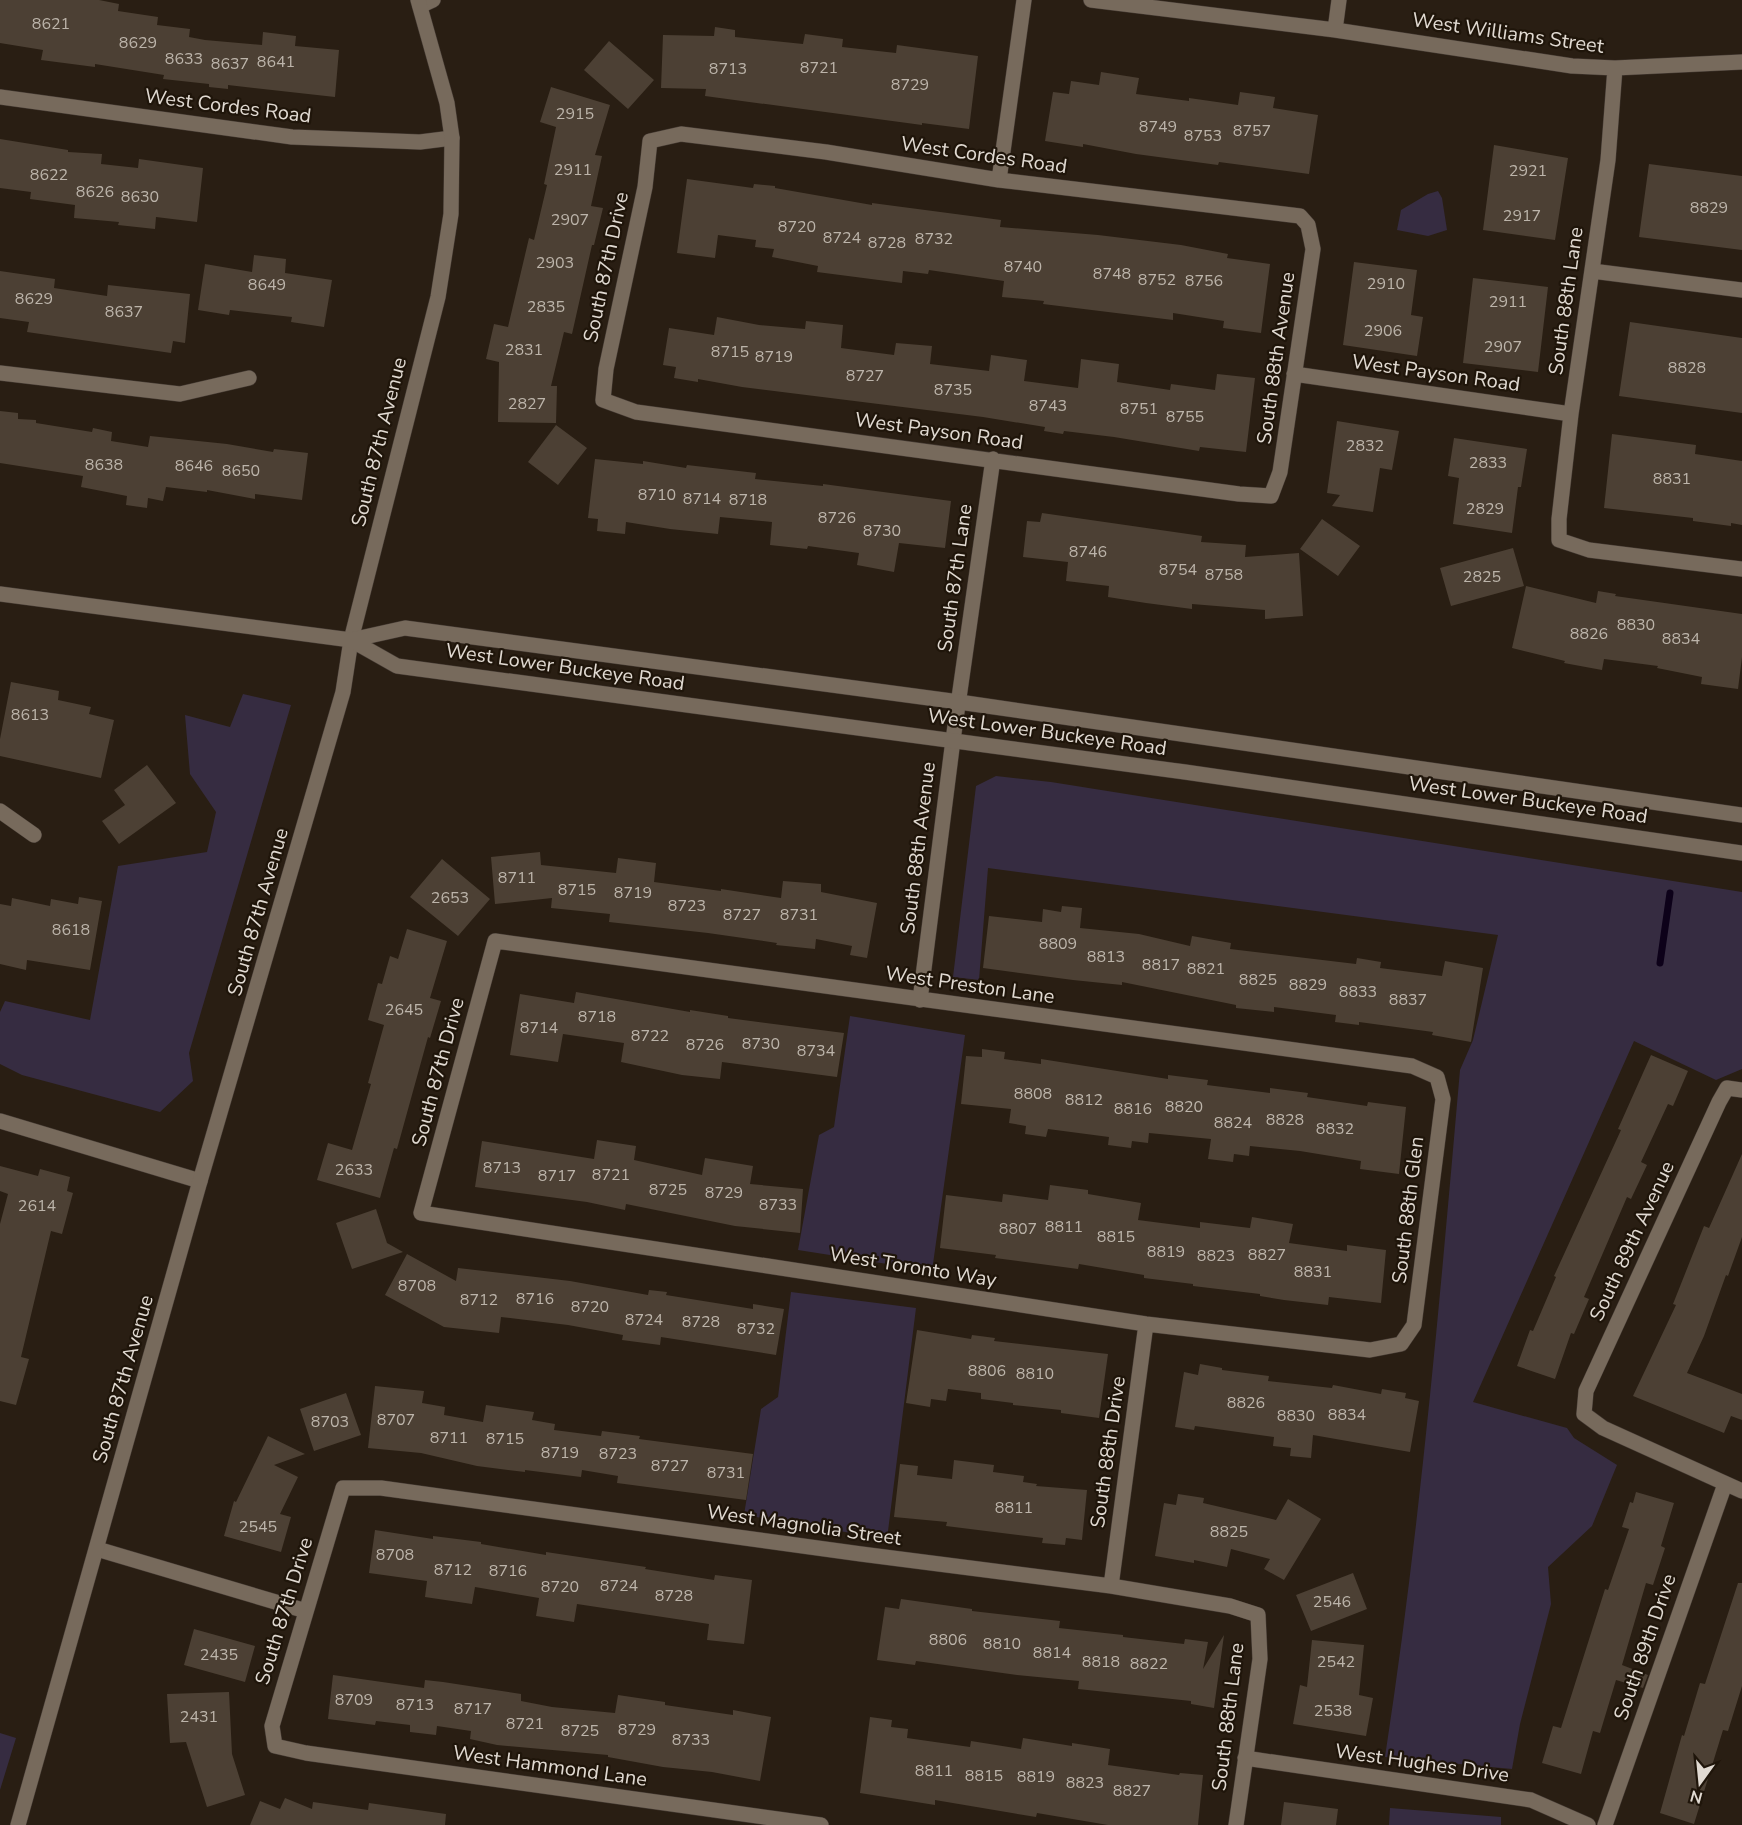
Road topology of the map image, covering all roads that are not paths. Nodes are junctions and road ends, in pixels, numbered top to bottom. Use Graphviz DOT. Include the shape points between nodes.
graph roads {
  1 [pos="1024,0"];
  2 [pos="1091,0"];
  3 [pos="1339,0"];
  4 [pos="424,2"];
  5 [pos="1335,30"];
  6 [pos="1742,62"];
  7 [pos="1616,68"];
  8 [pos="0,97"];
  9 [pos="452,138"];
  10 [pos="650,141"];
  11 [pos="999,180"];
  12 [pos="1308,225"];
  13 [pos="1592,271"];
  14 [pos="1742,290"];
  15 [pos="0,373"];
  16 [pos="1294,374"];
  17 [pos="249,378"];
  18 [pos="603,400"];
  19 [pos="1571,414"];
  20 [pos="993,459"];
  21 [pos="1271,496"];
  22 [pos="1742,569"];
  23 [pos="0,594"];
  24 [pos="351,640"];
  25 [pos="959,702"];
  26 [pos="953,741"];
  27 [pos="0,811"];
  28 [pos="1742,815"];
  29 [pos="34,835"];
  30 [pos="1742,853"];
  31 [pos="495,941"];
  32 [pos="920,1000"];
  33 [pos="1437,1077"];
  34 [pos="1734,1089"];
  35 [pos="0,1121"];
  36 [pos="200,1181"];
  37 [pos="421,1214"];
  38 [pos="1146,1324"];
  39 [pos="1401,1344"];
  40 [pos="1725,1484"];
  41 [pos="343,1488"];
  42 [pos="1742,1491"];
  43 [pos="97,1549"];
  44 [pos="1111,1586"];
  45 [pos="306,1611"];
  46 [pos="1258,1615"];
  47 [pos="275,1746"];
  48 [pos="1245,1758"];
  49 [pos="18,1825"];
  50 [pos="821,1825"];
  51 [pos="1236,1825"];
  52 [pos="1588,1825"];
  53 [pos="1605,1825"];
  1 -- 11 [label="street"];
  2 -- 5 [label="street, West Williams Street"];
  3 -- 5 [label="street"];
  4 -- 9 [label="street, South 87th Avenue"];
  5 -- 7 [label="street, West Williams Street" via="1572,66"];
  6 -- 7 [label="street, West Williams Street"];
  7 -- 13 [label="street, South 88th Lane"];
  8 -- 9 [label="street, West Cordes Road" via="292,137 420,142"];
  9 -- 24 [label="street, South 87th Avenue" via="451,214 438,297"];
  10 -- 11 [label="street, West Cordes Road" via="681,134"];
  10 -- 18 [label="street, South 87th Drive" via="645,187 606,369"];
  11 -- 12 [label="street, West Cordes Road" via="1300,216"];
  12 -- 16 [label="street, South 88th Avenue" via="1313,249"];
  13 -- 14 [label="street"];
  13 -- 19 [label="street, South 88th Lane"];
  15 -- 17 [label="street" via="180,394"];
  16 -- 19 [label="street, West Payson Road"];
  16 -- 21 [label="street, South 88th Avenue" via="1280,472"];
  18 -- 20 [label="street, West Payson Road" via="636,412"];
  19 -- 22 [label="street, South 88th Lane" via="1559,540 1589,550"];
  20 -- 21 [label="street, West Payson Road"];
  20 -- 25 [label="street, South 87th Lane"];
  23 -- 24 [label="street, West Lower Buckeye Road"];
  24 -- 25 [label="street, West Lower Buckeye Road" via="405,628"];
  24 -- 26 [label="street, West Lower Buckeye Road" via="397,666"];
  24 -- 36 [label="street, South 87th Avenue" via="343,692"];
  25 -- 26 [label="street, South 88th Avenue"];
  25 -- 28 [label="street, West Lower Buckeye Road"];
  26 -- 30 [label="street, West Lower Buckeye Road"];
  26 -- 32 [label="street, South 88th Avenue"];
  27 -- 29 [label="street"];
  31 -- 32 [label="street, West Preston Lane"];
  31 -- 37 [label="street, South 87th Drive"];
  32 -- 33 [label="street, West Preston Lane" via="1412,1066"];
  33 -- 39 [label="street, South 88th Glen" via="1443,1099 1414,1325"];
  34 -- 40 [label="street, South 89th Avenue" via="1586,1391 1584,1414 1603,1428"];
  35 -- 36 [label="street"];
  36 -- 43 [label="street, South 87th Avenue"];
  37 -- 38 [label="street, West Toronto Way"];
  38 -- 39 [label="street, West Toronto Way" via="1370,1350"];
  38 -- 44 [label="street, South 88th Drive"];
  40 -- 42 [label="street"];
  40 -- 53 [label="street, South 89th Drive"];
  41 -- 44 [label="street, West Magnolia Street" via="381,1488"];
  41 -- 45 [label="street, South 87th Drive"];
  43 -- 45 [label="street"];
  43 -- 49 [label="street, South 87th Avenue"];
  44 -- 46 [label="street, West Magnolia Street" via="1230,1606"];
  45 -- 47 [label="street, South 87th Drive" via="272,1726"];
  46 -- 48 [label="street, South 88th Lane" via="1260,1659"];
  47 -- 50 [label="street, West Hammond Lane"];
  48 -- 51 [label="street, South 88th Lane"];
  48 -- 52 [label="street, West Hughes Drive" via="1531,1800"];
}
